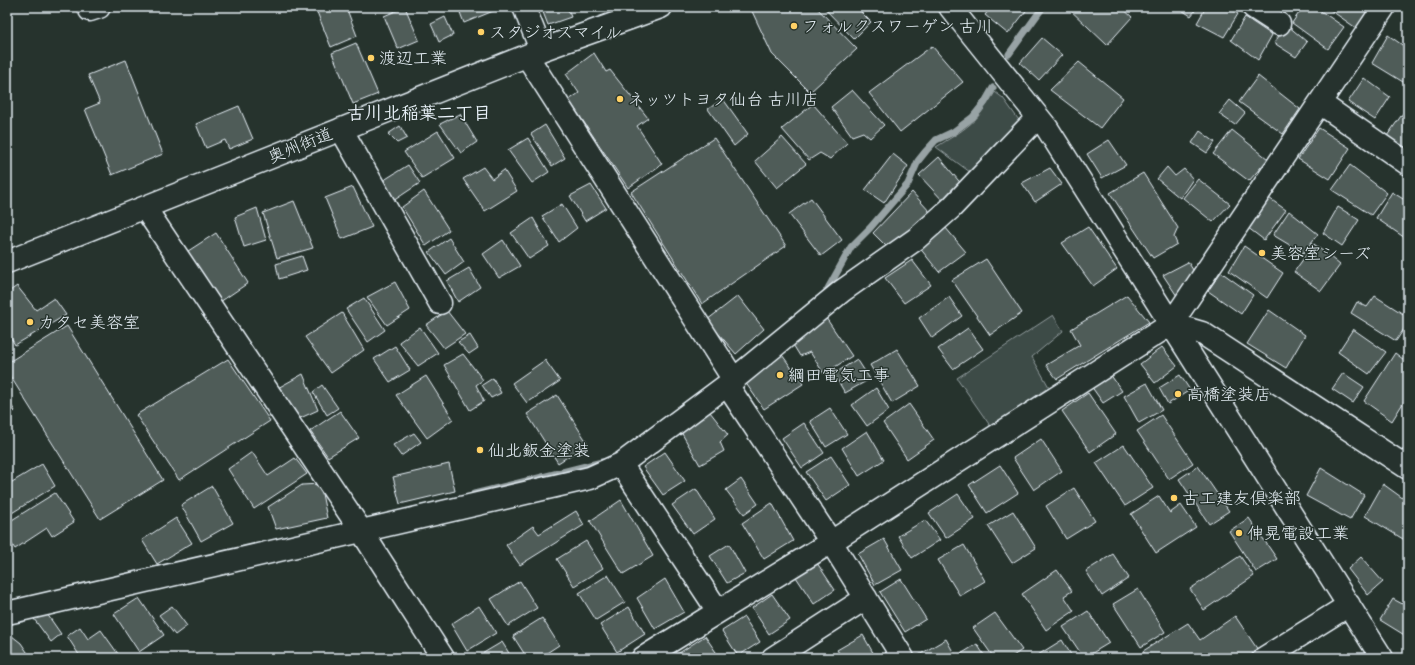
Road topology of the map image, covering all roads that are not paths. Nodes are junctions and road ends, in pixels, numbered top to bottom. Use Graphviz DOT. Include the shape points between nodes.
graph roads {
  1 [pos="89,7"];
  2 [pos="99,7"];
  3 [pos="524,7"];
  4 [pos="661,7"];
  5 [pos="950,7"];
  6 [pos="1253,7"];
  7 [pos="1384,7"];
  8 [pos="1279,24"];
  9 [pos="534,53"];
  10 [pos="1320,103"];
  11 [pos="1038,117"];
  12 [pos="341,129"];
  13 [pos="1408,164"];
  14 [pos="145,208"];
  15 [pos="7,262"];
  16 [pos="440,303"];
  17 [pos="1171,324"];
  18 [pos="731,382"];
  19 [pos="621,464"];
  20 [pos="1408,468"];
  21 [pos="362,532"];
  22 [pos="831,542"];
  23 [pos="866,598"];
  24 [pos="1348,605"];
  25 [pos="718,612"];
  26 [pos="7,613"];
  27 [pos="443,658"];
  28 [pos="643,658"];
  29 [pos="773,658"];
  30 [pos="903,658"];
  31 [pos="1264,658"];
  32 [pos="1382,658"];
  1 -- 2 [label="street" via="90,10"];
  3 -- 9 [label="street"];
  4 -- 9 [label="street, 奥州街道"];
  5 -- 11 [label="street"];
  6 -- 8 [label="street"];
  7 -- 10 [label="street"];
  9 -- 12 [label="street, 奥州街道"];
  9 -- 18 [label="street"];
  10 -- 13 [label="street"];
  10 -- 17 [label="street"];
  11 -- 17 [label="street"];
  11 -- 18 [label="street" via="951,208 916,239 842,290"];
  12 -- 14 [label="street, 奥州街道"];
  12 -- 16 [label="street"];
  14 -- 15 [label="street, 奥州街道"];
  14 -- 21 [label="street"];
  17 -- 20 [label="street" via="1202,333"];
  17 -- 22 [label="street"];
  17 -- 24 [label="street"];
  18 -- 19 [label="street"];
  18 -- 22 [label="street"];
  19 -- 21 [label="street" via="590,478"];
  19 -- 25 [label="street"];
  21 -- 26 [label="street"];
  21 -- 27 [label="street"];
  22 -- 23 [label="street"];
  22 -- 25 [label="street"];
  23 -- 29 [label="street"];
  23 -- 30 [label="street"];
  24 -- 31 [label="street"];
  24 -- 32 [label="street"];
  25 -- 28 [label="street"];
}
